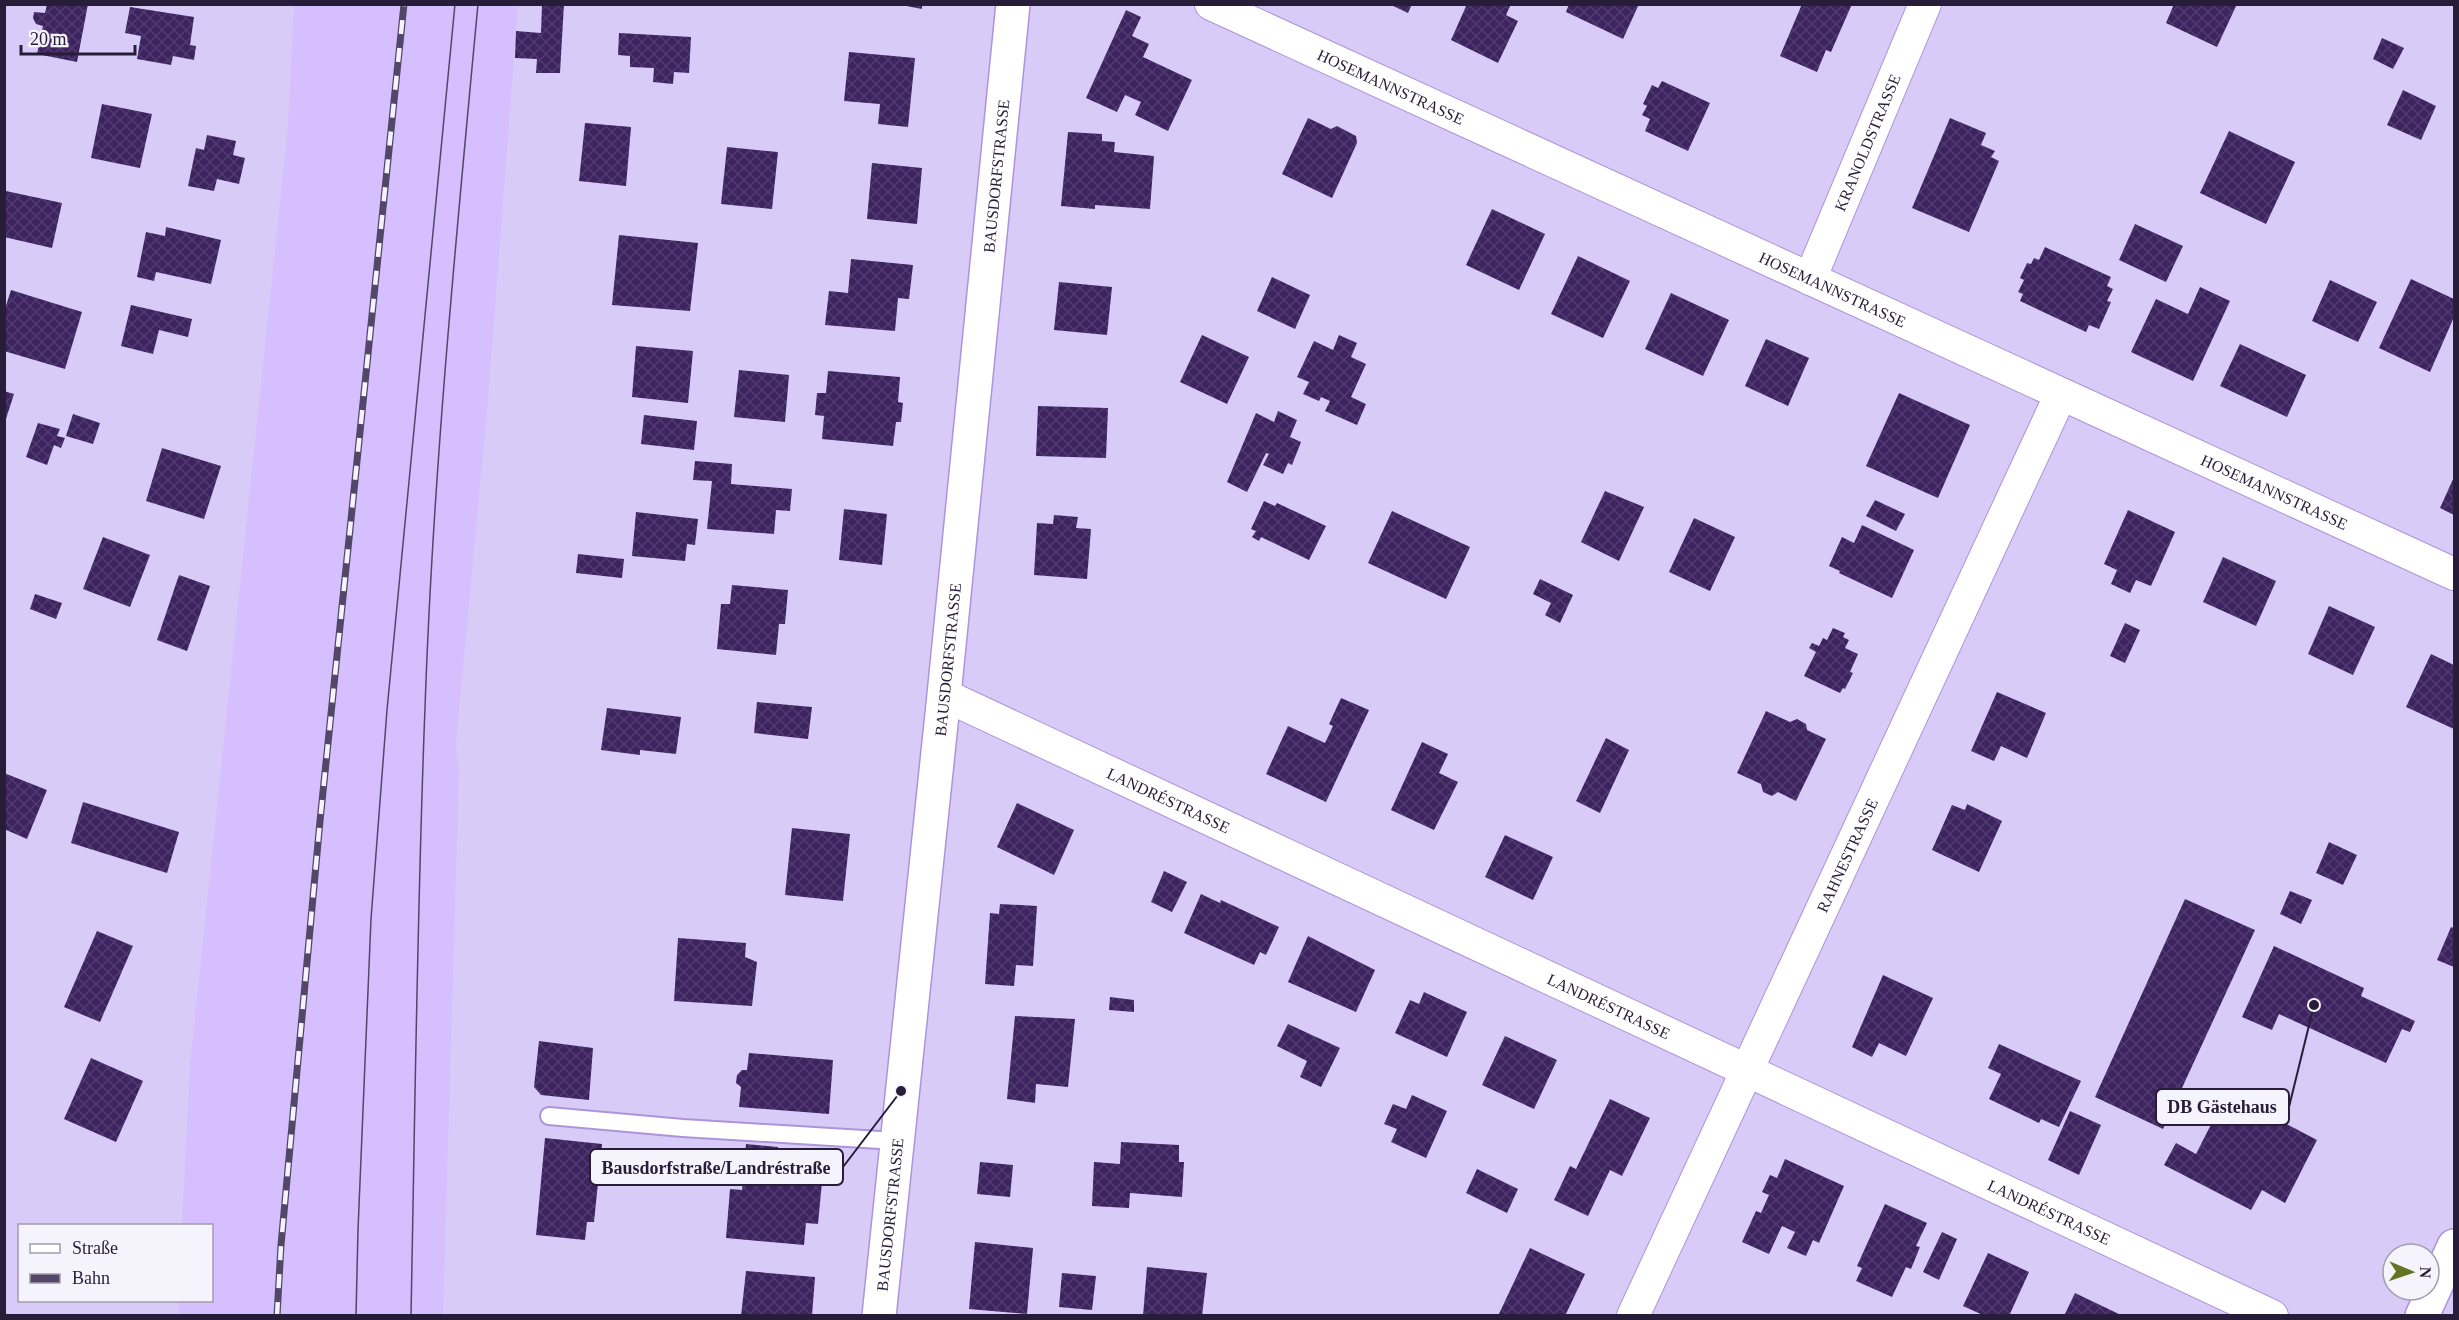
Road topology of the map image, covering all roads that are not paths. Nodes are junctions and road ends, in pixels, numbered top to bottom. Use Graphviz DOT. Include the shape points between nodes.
graph roads {
  1 [pos="1013,4"];
  2 [pos="1211,4"];
  3 [pos="1925,4"];
  4 [pos="1810,279"];
  5 [pos="2061,394"];
  6 [pos="2454,574"];
  7 [pos="944,695"];
  8 [pos="1747,1071"];
  9 [pos="549,1116"];
  10 [pos="896,1141"];
  11 [pos="2454,1246"];
  12 [pos="879,1316"];
  13 [pos="1633,1316"];
  14 [pos="2272,1316"];
  15 [pos="2422,1316"];
  1 -- 7 [label="street, BAUSDORFSTRASSE"];
  2 -- 4 [label="street, HOSEMANNSTRASSE"];
  3 -- 4 [label="street, KRANOLDSTRASSE"];
  4 -- 5 [label="street, HOSEMANNSTRASSE"];
  5 -- 6 [label="street, HOSEMANNSTRASSE"];
  5 -- 8 [label="street, RAHNESTRASSE"];
  7 -- 8 [label="street, LANDRÉSTRASSE"];
  7 -- 10 [label="street, BAUSDORFSTRASSE"];
  8 -- 13 [label="street, RAHNESTRASSE"];
  8 -- 14 [label="street, LANDRÉSTRASSE"];
  9 -- 10 [label="lane"];
  10 -- 12 [label="street, BAUSDORFSTRASSE"];
  11 -- 15 [label="street"];
}
